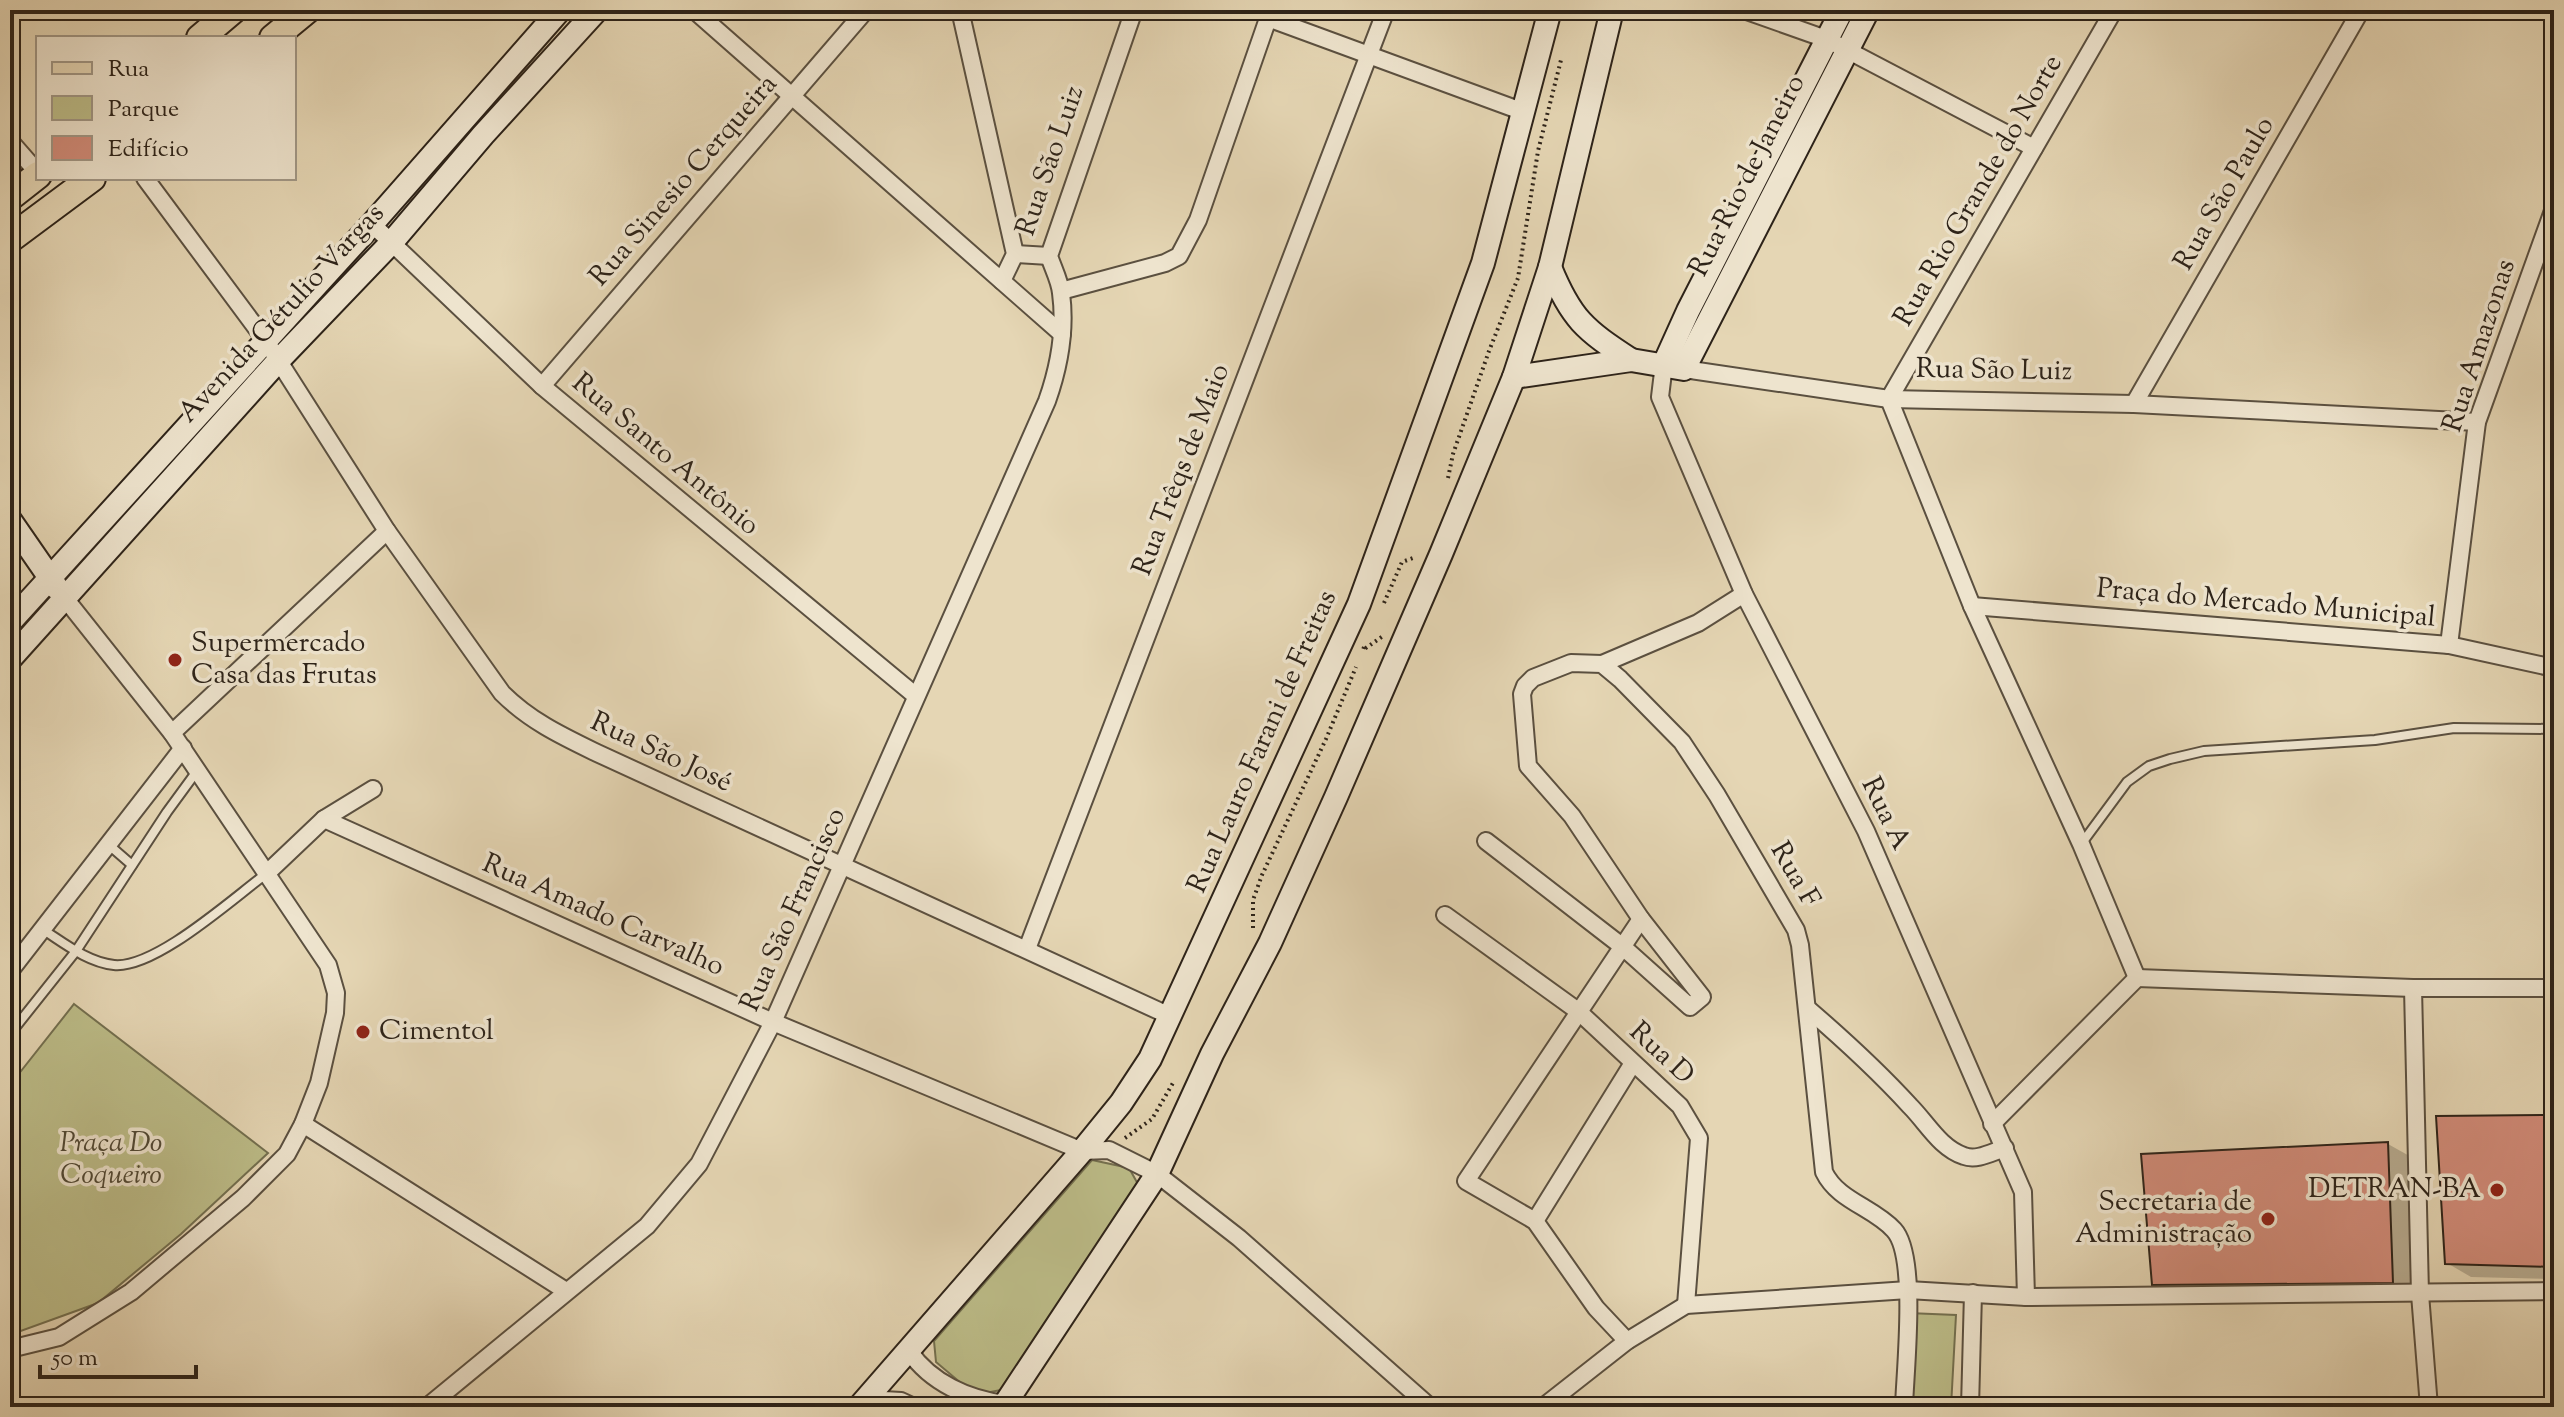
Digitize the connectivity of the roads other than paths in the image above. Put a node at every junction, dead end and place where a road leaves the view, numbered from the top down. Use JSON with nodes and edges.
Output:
{"nodes":[{"id":1,"x":233,"y":10,"type":"edge"},
{"id":2,"x":307,"y":10,"type":"edge"},
{"id":3,"x":560,"y":10,"type":"edge"},
{"id":4,"x":597,"y":10,"type":"edge"},
{"id":5,"x":694,"y":10,"type":"edge"},
{"id":6,"x":866,"y":10,"type":"edge"},
{"id":7,"x":960,"y":10,"type":"edge"},
{"id":8,"x":1134,"y":10,"type":"edge"},
{"id":9,"x":1386,"y":10,"type":"edge"},
{"id":10,"x":1550,"y":10,"type":"edge"},
{"id":11,"x":1612,"y":10,"type":"edge"},
{"id":12,"x":1744,"y":10,"type":"edge"},
{"id":13,"x":1842,"y":10,"type":"edge"},
{"id":14,"x":1868,"y":10,"type":"edge"},
{"id":15,"x":2114,"y":10,"type":"edge"},
{"id":16,"x":2361,"y":10,"type":"edge"},
{"id":17,"x":1270,"y":14,"type":"edge"},
{"id":18,"x":202,"y":36,"type":"edge"},
{"id":19,"x":275,"y":36,"type":"edge"},
{"id":20,"x":1836,"y":44,"type":"junction"},
{"id":21,"x":1368,"y":56,"type":"junction"},
{"id":22,"x":792,"y":94,"type":"junction"},
{"id":23,"x":1524,"y":112,"type":"junction"},
{"id":24,"x":464,"y":118,"type":"junction"},
{"id":25,"x":483,"y":135,"type":"junction"},
{"id":26,"x":10,"y":141,"type":"edge"},
{"id":27,"x":2034,"y":148,"type":"junction"},
{"id":28,"x":36,"y":172,"type":"edge"},
{"id":29,"x":36,"y":176,"type":"edge"},
{"id":30,"x":89,"y":180,"type":"edge"},
{"id":31,"x":146,"y":180,"type":"edge"},
{"id":32,"x":10,"y":197,"type":"edge"},
{"id":33,"x":2554,"y":208,"type":"edge"},
{"id":34,"x":372,"y":224,"type":"junction"},
{"id":35,"x":10,"y":239,"type":"edge"},
{"id":36,"x":392,"y":242,"type":"junction"},
{"id":37,"x":1015,"y":254,"type":"junction"},
{"id":38,"x":1049,"y":256,"type":"junction"},
{"id":39,"x":1550,"y":267,"type":"junction"},
{"id":40,"x":1002,"y":281,"type":"junction"},
{"id":41,"x":1061,"y":291,"type":"junction"},
{"id":42,"x":1062,"y":334,"type":"junction"},
{"id":43,"x":266,"y":341,"type":"junction"},
{"id":44,"x":1631,"y":360,"type":"junction"},
{"id":45,"x":278,"y":361,"type":"junction"},
{"id":46,"x":1674,"y":367,"type":"junction"},
{"id":47,"x":1514,"y":377,"type":"junction"},
{"id":48,"x":542,"y":386,"type":"junction"},
{"id":49,"x":1889,"y":399,"type":"junction"},
{"id":50,"x":2134,"y":404,"type":"junction"},
{"id":51,"x":2477,"y":422,"type":"junction"},
{"id":52,"x":197,"y":433,"type":"junction"},
{"id":53,"x":10,"y":520,"type":"edge"},
{"id":54,"x":387,"y":531,"type":"junction"},
{"id":55,"x":49,"y":577,"type":"junction"},
{"id":56,"x":1744,"y":594,"type":"junction"},
{"id":57,"x":64,"y":597,"type":"junction"},
{"id":58,"x":1972,"y":606,"type":"junction"},
{"id":59,"x":10,"y":622,"type":"edge"},
{"id":60,"x":2449,"y":645,"type":"junction"},
{"id":61,"x":10,"y":659,"type":"edge"},
{"id":62,"x":1602,"y":664,"type":"junction"},
{"id":63,"x":2554,"y":668,"type":"edge"},
{"id":64,"x":916,"y":696,"type":"junction"},
{"id":65,"x":2554,"y":729,"type":"edge"},
{"id":66,"x":172,"y":733,"type":"junction"},
{"id":67,"x":183,"y":748,"type":"junction"},
{"id":68,"x":197,"y":771,"type":"junction"},
{"id":69,"x":373,"y":789,"type":"dead end"},
{"id":70,"x":324,"y":819,"type":"junction"},
{"id":71,"x":1486,"y":841,"type":"dead end"},
{"id":72,"x":2081,"y":844,"type":"junction"},
{"id":73,"x":108,"y":845,"type":"junction"},
{"id":74,"x":132,"y":865,"type":"junction"},
{"id":75,"x":842,"y":865,"type":"junction"},
{"id":76,"x":266,"y":874,"type":"junction"},
{"id":77,"x":1445,"y":915,"type":"dead end"},
{"id":78,"x":1641,"y":919,"type":"junction"},
{"id":79,"x":42,"y":929,"type":"junction"},
{"id":80,"x":1623,"y":947,"type":"junction"},
{"id":81,"x":1027,"y":949,"type":"junction"},
{"id":82,"x":76,"y":951,"type":"junction"},
{"id":83,"x":10,"y":971,"type":"edge"},
{"id":84,"x":2137,"y":978,"type":"junction"},
{"id":85,"x":2413,"y":988,"type":"junction"},
{"id":86,"x":2554,"y":988,"type":"edge"},
{"id":87,"x":1807,"y":1008,"type":"junction"},
{"id":88,"x":1578,"y":1011,"type":"junction"},
{"id":89,"x":1170,"y":1016,"type":"junction"},
{"id":90,"x":773,"y":1022,"type":"junction"},
{"id":91,"x":10,"y":1034,"type":"edge"},
{"id":92,"x":1633,"y":1063,"type":"junction"},
{"id":93,"x":303,"y":1124,"type":"junction"},
{"id":94,"x":1992,"y":1124,"type":"junction"},
{"id":95,"x":2005,"y":1148,"type":"junction"},
{"id":96,"x":1082,"y":1151,"type":"junction"},
{"id":97,"x":1157,"y":1174,"type":"junction"},
{"id":98,"x":1535,"y":1221,"type":"junction"},
{"id":99,"x":1908,"y":1290,"type":"junction"},
{"id":100,"x":566,"y":1291,"type":"junction"},
{"id":101,"x":2554,"y":1291,"type":"edge"},
{"id":102,"x":1973,"y":1293,"type":"junction"},
{"id":103,"x":2420,"y":1294,"type":"junction"},
{"id":104,"x":2026,"y":1297,"type":"junction"},
{"id":105,"x":1686,"y":1305,"type":"junction"},
{"id":106,"x":1627,"y":1341,"type":"junction"},
{"id":107,"x":10,"y":1349,"type":"edge"},
{"id":108,"x":909,"y":1351,"type":"junction"},
{"id":109,"x":862,"y":1403,"type":"edge"},
{"id":110,"x":1004,"y":1406,"type":"edge"},
{"id":111,"x":427,"y":1407,"type":"edge"},
{"id":112,"x":914,"y":1407,"type":"edge"},
{"id":113,"x":1430,"y":1407,"type":"edge"},
{"id":114,"x":1543,"y":1407,"type":"edge"},
{"id":115,"x":1904,"y":1407,"type":"edge"},
{"id":116,"x":1970,"y":1407,"type":"edge"},
{"id":117,"x":2429,"y":1407,"type":"edge"}],
"edges":[{"from":1,"to":18,"type":"main road"},
{"from":2,"to":19,"type":"main road"},
{"from":3,"to":24,"type":"street","name":"Avenida Gétulio Vargas"},
{"from":4,"to":25,"type":"street","name":"Avenida Gétulio Vargas"},
{"from":5,"to":22,"type":"street"},
{"from":6,"to":22,"type":"street","name":"Rua Sinesio Cerqueira"},
{"from":7,"to":37,"type":"street"},
{"from":8,"to":38,"type":"street","name":"Rua São Luiz"},
{"from":9,"to":21,"type":"street","name":"Rua Trêqs de Maio"},
{"from":10,"to":23,"type":"street","name":"Rua Lauro Farani de Freitas"},
{"from":11,"to":39,"type":"street"},
{"from":12,"to":20,"type":"street"},
{"from":13,"to":20,"type":"street","name":"Rua Rio de Janeiro"},
{"from":14,"to":20,"type":"street","name":"Rua Rio de Janeiro"},
{"from":15,"to":27,"type":"street","name":"Rua Rio Grande do Norte"},
{"from":16,"to":50,"type":"street","name":"Rua São Paulo"},
{"from":17,"to":21,"type":"street"},
{"from":17,"to":41,"type":"street"},
{"from":20,"to":27,"type":"street"},
{"from":20,"to":46,"type":"street","name":"Rua Rio de Janeiro"},
{"from":21,"to":23,"type":"street"},
{"from":21,"to":81,"type":"street","name":"Rua Trêqs de Maio"},
{"from":22,"to":40,"type":"street"},
{"from":22,"to":48,"type":"street","name":"Rua Sinesio Cerqueira"},
{"from":23,"to":89,"type":"street","name":"Rua Lauro Farani de Freitas"},
{"from":24,"to":25,"type":"street"},
{"from":24,"to":34,"type":"street","name":"Avenida Gétulio Vargas"},
{"from":25,"to":36,"type":"street","name":"Avenida Gétulio Vargas"},
{"from":26,"to":28,"type":"street"},
{"from":27,"to":49,"type":"street","name":"Rua Rio Grande do Norte"},
{"from":29,"to":32,"type":"main road"},
{"from":30,"to":35,"type":"main road"},
{"from":31,"to":43,"type":"street"},
{"from":33,"to":51,"type":"street","name":"Rua Amazonas"},
{"from":34,"to":36,"type":"street","name":"Rua Santo Antônio"},
{"from":34,"to":43,"type":"street","name":"Avenida Gétulio Vargas"},
{"from":36,"to":45,"type":"street","name":"Avenida Gétulio Vargas"},
{"from":36,"to":48,"type":"street","name":"Rua Santo Antônio"},
{"from":37,"to":38,"type":"street"},
{"from":37,"to":40,"type":"street"},
{"from":38,"to":41,"type":"street","name":"Rua São Luiz"},
{"from":39,"to":44,"type":"street"},
{"from":39,"to":47,"type":"street"},
{"from":40,"to":42,"type":"street"},
{"from":41,"to":42,"type":"street","name":"Rua São Luiz"},
{"from":42,"to":64,"type":"street","name":"Rua São Francisco"},
{"from":43,"to":45,"type":"street","name":"Rua São José"},
{"from":43,"to":52,"type":"street","name":"Avenida Gétulio Vargas"},
{"from":44,"to":46,"type":"street","name":"Rua São Luiz"},
{"from":44,"to":47,"type":"street","name":"Rua São Luiz"},
{"from":45,"to":52,"type":"street","name":"Avenida Gétulio Vargas"},
{"from":45,"to":54,"type":"street","name":"Rua São José"},
{"from":46,"to":49,"type":"street","name":"Rua São Luiz"},
{"from":46,"to":56,"type":"street","name":"Rua A"},
{"from":47,"to":97,"type":"street"},
{"from":48,"to":64,"type":"street","name":"Rua Santo Antônio"},
{"from":49,"to":50,"type":"street","name":"Rua São Luiz"},
{"from":49,"to":58,"type":"street"},
{"from":50,"to":51,"type":"street","name":"Rua São Luiz"},
{"from":51,"to":60,"type":"street","name":"Rua Amazonas"},
{"from":52,"to":55,"type":"street","name":"Avenida Gétulio Vargas"},
{"from":52,"to":57,"type":"street","name":"Avenida Gétulio Vargas"},
{"from":53,"to":55,"type":"street"},
{"from":54,"to":66,"type":"street"},
{"from":54,"to":75,"type":"street","name":"Rua São José"},
{"from":55,"to":57,"type":"street"},
{"from":55,"to":59,"type":"street","name":"Avenida Gétulio Vargas"},
{"from":56,"to":62,"type":"street"},
{"from":56,"to":94,"type":"street","name":"Rua A"},
{"from":57,"to":61,"type":"street","name":"Avenida Gétulio Vargas"},
{"from":57,"to":66,"type":"street"},
{"from":58,"to":60,"type":"street","name":"Praça do Mercado Municipal"},
{"from":58,"to":72,"type":"street"},
{"from":60,"to":63,"type":"street","name":"Praça do Mercado Municipal"},
{"from":62,"to":78,"type":"street"},
{"from":62,"to":87,"type":"street","name":"Rua F"},
{"from":64,"to":75,"type":"street","name":"Rua São Francisco"},
{"from":65,"to":72,"type":"lane"},
{"from":66,"to":67,"type":"street"},
{"from":67,"to":68,"type":"street"},
{"from":67,"to":73,"type":"street"},
{"from":68,"to":74,"type":"lane"},
{"from":68,"to":76,"type":"street"},
{"from":69,"to":70,"type":"street"},
{"from":70,"to":76,"type":"street"},
{"from":70,"to":90,"type":"street","name":"Rua Amado Carvalho"},
{"from":71,"to":80,"type":"street"},
{"from":72,"to":84,"type":"street"},
{"from":73,"to":74,"type":"lane"},
{"from":73,"to":79,"type":"street"},
{"from":74,"to":82,"type":"lane"},
{"from":75,"to":81,"type":"street","name":"Rua São José"},
{"from":75,"to":90,"type":"street","name":"Rua São Francisco"},
{"from":76,"to":82,"type":"lane"},
{"from":76,"to":93,"type":"street"},
{"from":77,"to":88,"type":"street","name":"Rua D"},
{"from":78,"to":80,"type":"street"},
{"from":78,"to":80,"type":"street"},
{"from":79,"to":82,"type":"lane"},
{"from":79,"to":83,"type":"street"},
{"from":80,"to":88,"type":"street"},
{"from":81,"to":89,"type":"street","name":"Rua São José"},
{"from":82,"to":91,"type":"lane"},
{"from":84,"to":85,"type":"street"},
{"from":84,"to":94,"type":"street"},
{"from":85,"to":86,"type":"street"},
{"from":85,"to":103,"type":"street"},
{"from":87,"to":95,"type":"street"},
{"from":87,"to":99,"type":"street","name":"Rua F"},
{"from":88,"to":92,"type":"street","name":"Rua D"},
{"from":88,"to":98,"type":"street"},
{"from":89,"to":96,"type":"street","name":"Rua Lauro Farani de Freitas"},
{"from":90,"to":96,"type":"street","name":"Rua Amado Carvalho"},
{"from":90,"to":100,"type":"street","name":"Rua São Francisco"},
{"from":92,"to":98,"type":"street"},
{"from":92,"to":105,"type":"street","name":"Rua D"},
{"from":93,"to":100,"type":"street"},
{"from":93,"to":107,"type":"street"},
{"from":94,"to":95,"type":"street","name":"Rua A"},
{"from":95,"to":104,"type":"street","name":"Rua A"},
{"from":96,"to":97,"type":"street"},
{"from":96,"to":108,"type":"street","name":"Rua Lauro Farani de Freitas"},
{"from":97,"to":110,"type":"street"},
{"from":97,"to":113,"type":"street"},
{"from":98,"to":106,"type":"street"},
{"from":99,"to":102,"type":"street"},
{"from":99,"to":105,"type":"street"},
{"from":99,"to":115,"type":"street","name":"Rua F"},
{"from":100,"to":111,"type":"street","name":"Rua São Francisco"},
{"from":101,"to":103,"type":"street"},
{"from":102,"to":104,"type":"street"},
{"from":102,"to":116,"type":"street"},
{"from":103,"to":104,"type":"street"},
{"from":103,"to":117,"type":"street"},
{"from":105,"to":106,"type":"street"},
{"from":106,"to":114,"type":"street"},
{"from":108,"to":109,"type":"street","name":"Rua Lauro Farani de Freitas"},
{"from":108,"to":110,"type":"street"},
{"from":109,"to":112,"type":"street"}]}
